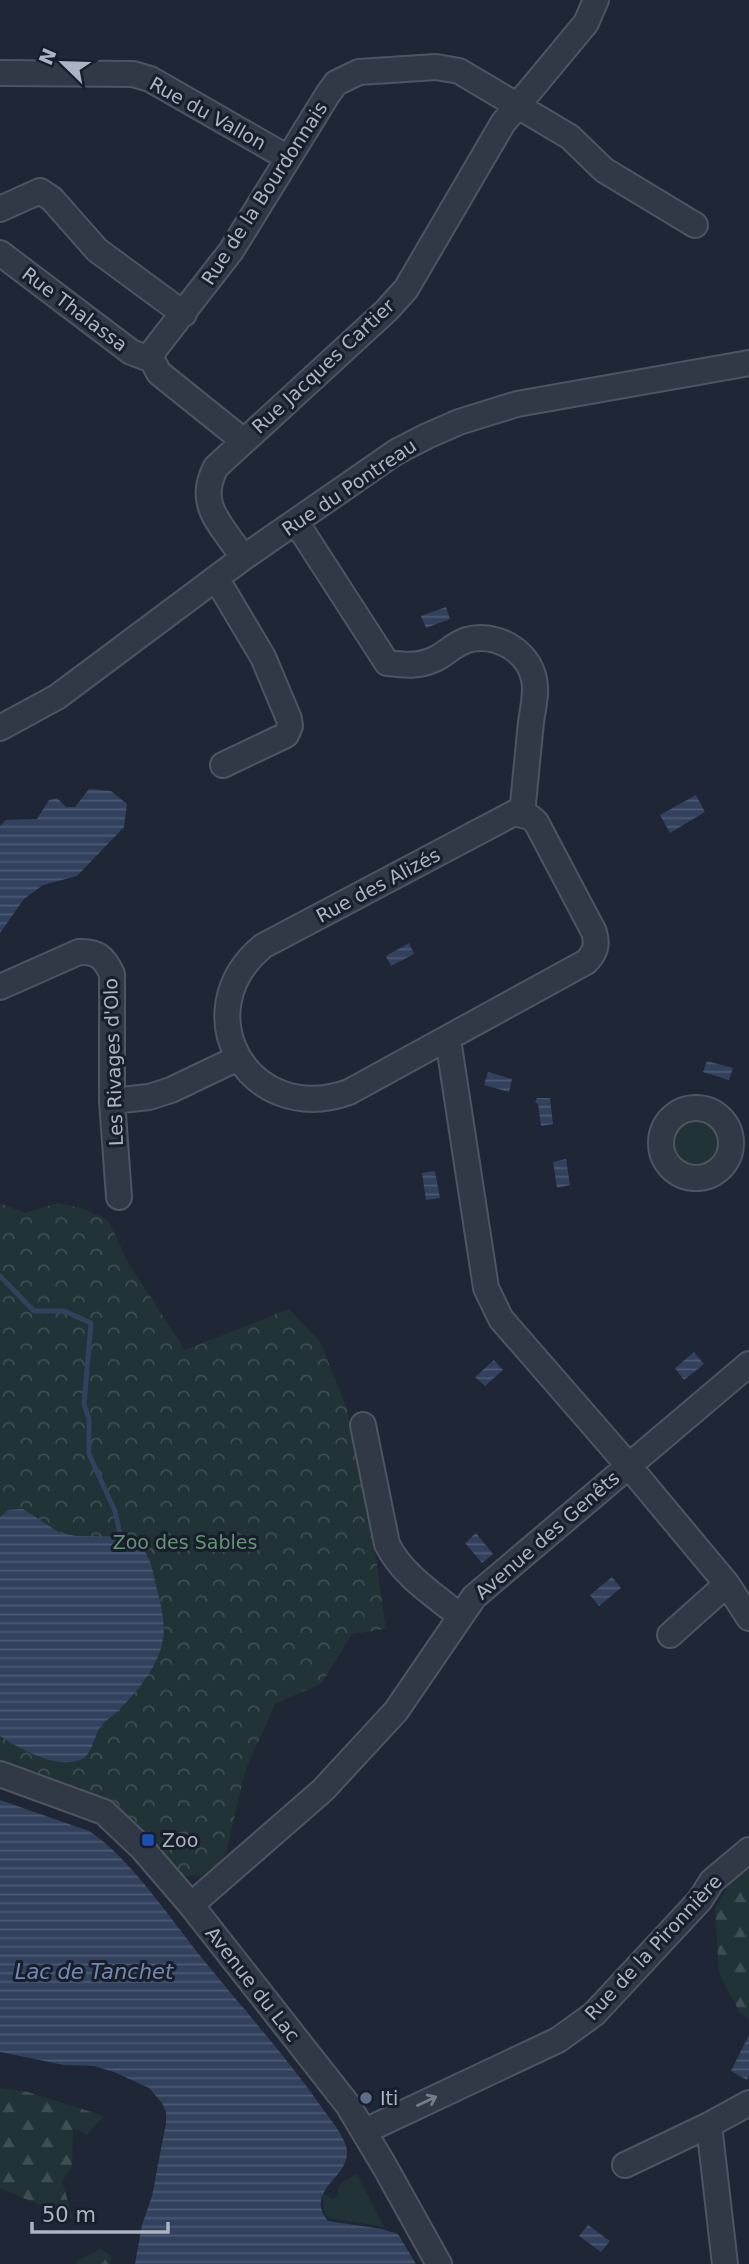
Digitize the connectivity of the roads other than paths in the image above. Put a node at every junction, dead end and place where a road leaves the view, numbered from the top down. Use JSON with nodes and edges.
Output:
{"nodes":[{"id":1,"x":596,"y":0,"type":"edge"},
{"id":2,"x":0,"y":74,"type":"edge"},
{"id":3,"x":515,"y":106,"type":"junction"},
{"id":4,"x":288,"y":158,"type":"junction"},
{"id":5,"x":0,"y":209,"type":"edge"},
{"id":6,"x":695,"y":225,"type":"dead end"},
{"id":7,"x":0,"y":253,"type":"edge"},
{"id":8,"x":184,"y":314,"type":"junction"},
{"id":9,"x":152,"y":360,"type":"junction"},
{"id":10,"x":749,"y":363,"type":"edge"},
{"id":11,"x":242,"y":441,"type":"junction"},
{"id":12,"x":296,"y":522,"type":"junction"},
{"id":13,"x":243,"y":558,"type":"junction"},
{"id":14,"x":216,"y":578,"type":"junction"},
{"id":15,"x":0,"y":728,"type":"edge"},
{"id":16,"x":223,"y":765,"type":"dead end"},
{"id":17,"x":522,"y":814,"type":"junction"},
{"id":18,"x":0,"y":987,"type":"edge"},
{"id":19,"x":448,"y":1039,"type":"junction"},
{"id":20,"x":238,"y":1058,"type":"junction"},
{"id":21,"x":112,"y":1101,"type":"junction"},
{"id":22,"x":119,"y":1197,"type":"dead end"},
{"id":23,"x":749,"y":1364,"type":"edge"},
{"id":24,"x":363,"y":1425,"type":"dead end"},
{"id":25,"x":628,"y":1465,"type":"junction"},
{"id":26,"x":727,"y":1584,"type":"junction"},
{"id":27,"x":460,"y":1616,"type":"junction"},
{"id":28,"x":749,"y":1618,"type":"edge"},
{"id":29,"x":670,"y":1635,"type":"dead end"},
{"id":30,"x":0,"y":1774,"type":"edge"},
{"id":31,"x":749,"y":1850,"type":"edge"},
{"id":32,"x":191,"y":1905,"type":"junction"},
{"id":33,"x":749,"y":2103,"type":"edge"},
{"id":34,"x":709,"y":2125,"type":"junction"},
{"id":35,"x":365,"y":2131,"type":"junction"},
{"id":36,"x":625,"y":2165,"type":"dead end"},
{"id":37,"x":439,"y":2264,"type":"edge"},
{"id":38,"x":725,"y":2264,"type":"edge"}],
"edges":[{"from":1,"to":3,"type":"street","name":"Rue Jacques Cartier"},
{"from":2,"to":4,"type":"street","name":"Rue du Vallon"},
{"from":3,"to":4,"type":"street","name":"Rue de la Bourdonnais"},
{"from":3,"to":6,"type":"street","name":"Rue de la Bourdonnais"},
{"from":3,"to":11,"type":"street","name":"Rue Jacques Cartier"},
{"from":4,"to":8,"type":"street","name":"Rue de la Bourdonnais"},
{"from":5,"to":8,"type":"street"},
{"from":7,"to":9,"type":"street","name":"Rue Thalassa"},
{"from":8,"to":9,"type":"street","name":"Rue de la Bourdonnais"},
{"from":9,"to":11,"type":"street"},
{"from":10,"to":12,"type":"street","name":"Rue du Pontreau"},
{"from":11,"to":13,"type":"street","name":"Rue Jacques Cartier"},
{"from":12,"to":13,"type":"street","name":"Rue du Pontreau"},
{"from":12,"to":17,"type":"street"},
{"from":13,"to":14,"type":"street","name":"Rue du Pontreau"},
{"from":14,"to":15,"type":"street","name":"Rue du Pontreau"},
{"from":14,"to":16,"type":"street"},
{"from":17,"to":19,"type":"street","name":"Rue des Alizés"},
{"from":17,"to":20,"type":"street","name":"Rue des Alizés"},
{"from":18,"to":21,"type":"street","name":"Les Rivages d'Olo"},
{"from":19,"to":20,"type":"street","name":"Rue des Alizés"},
{"from":19,"to":25,"type":"street"},
{"from":20,"to":21,"type":"street"},
{"from":21,"to":22,"type":"street","name":"Les Rivages d'Olo"},
{"from":23,"to":25,"type":"street","name":"Avenue des Genêts"},
{"from":24,"to":27,"type":"street"},
{"from":25,"to":26,"type":"street"},
{"from":25,"to":27,"type":"street","name":"Avenue des Genêts"},
{"from":26,"to":28,"type":"street"},
{"from":26,"to":29,"type":"street"},
{"from":27,"to":32,"type":"street","name":"Avenue des Genêts"},
{"from":30,"to":32,"type":"street","name":"Avenue du Lac"},
{"from":35,"to":31,"type":"street","name":"Rue de la Pironnière","one_way":true},
{"from":32,"to":35,"type":"street","name":"Avenue du Lac"},
{"from":33,"to":34,"type":"street"},
{"from":34,"to":36,"type":"street"},
{"from":34,"to":38,"type":"street"},
{"from":35,"to":37,"type":"street","name":"Avenue du Lac"}]}
